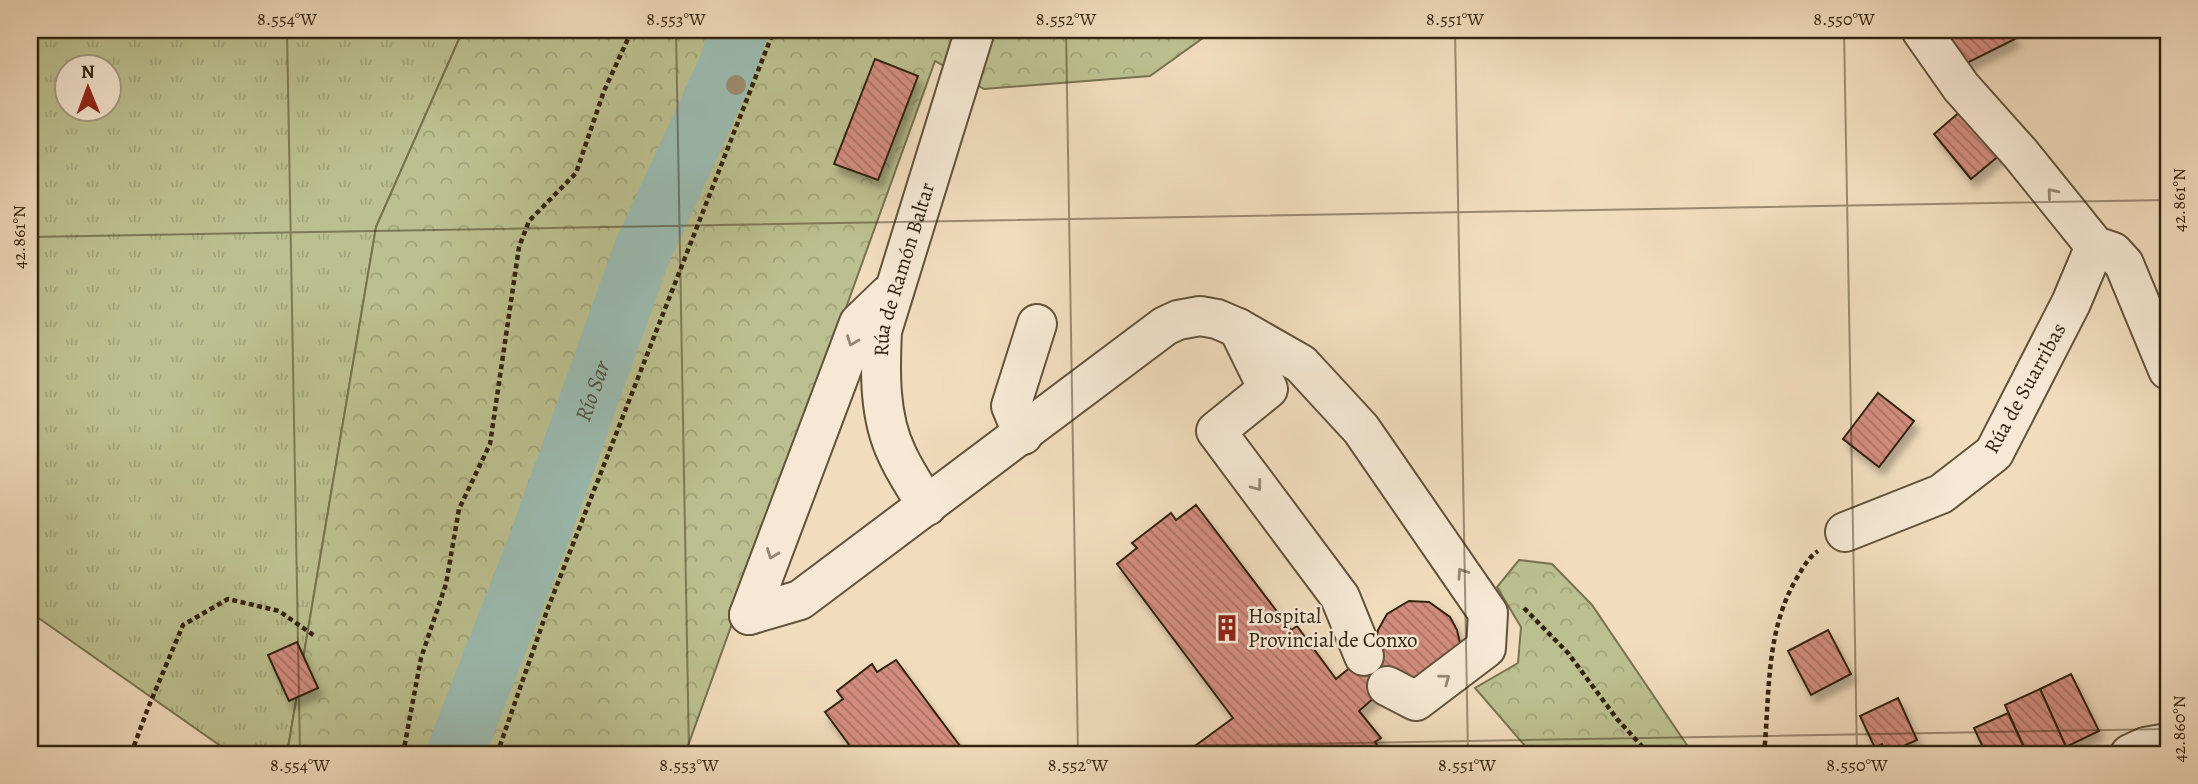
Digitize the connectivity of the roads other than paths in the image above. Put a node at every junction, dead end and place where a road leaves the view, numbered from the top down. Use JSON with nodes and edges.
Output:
{"nodes":[{"id":1,"x":975,"y":30,"type":"edge"},
{"id":2,"x":1921,"y":30,"type":"edge"},
{"id":3,"x":2095,"y":246,"type":"junction"},
{"id":4,"x":894,"y":289,"type":"junction"},
{"id":5,"x":1037,"y":324,"type":"dead end"},
{"id":6,"x":1238,"y":328,"type":"junction"},
{"id":7,"x":2168,"y":370,"type":"edge"},
{"id":8,"x":1023,"y":435,"type":"junction"},
{"id":9,"x":927,"y":506,"type":"junction"},
{"id":10,"x":1845,"y":532,"type":"road end"},
{"id":11,"x":1364,"y":656,"type":"dead end"},
{"id":12,"x":1387,"y":687,"type":"dead end"},
{"id":13,"x":2168,"y":743,"type":"edge"},
{"id":14,"x":2130,"y":754,"type":"edge"}],
"edges":[{"from":1,"to":4,"type":"street","name":"Rúa de Ramón Baltar"},
{"from":3,"to":2,"type":"street","one_way":true},
{"from":3,"to":7,"type":"street"},
{"from":3,"to":10,"type":"street","name":"Rúa de Suarribas"},
{"from":4,"to":9,"type":"street","name":"Rúa de Ramón Baltar"},
{"from":4,"to":9,"type":"street","one_way":true},
{"from":5,"to":8,"type":"street"},
{"from":6,"to":8,"type":"street"},
{"from":6,"to":11,"type":"street","one_way":true},
{"from":12,"to":6,"type":"street","one_way":true},
{"from":8,"to":9,"type":"street"},
{"from":13,"to":14,"type":"street"}]}
